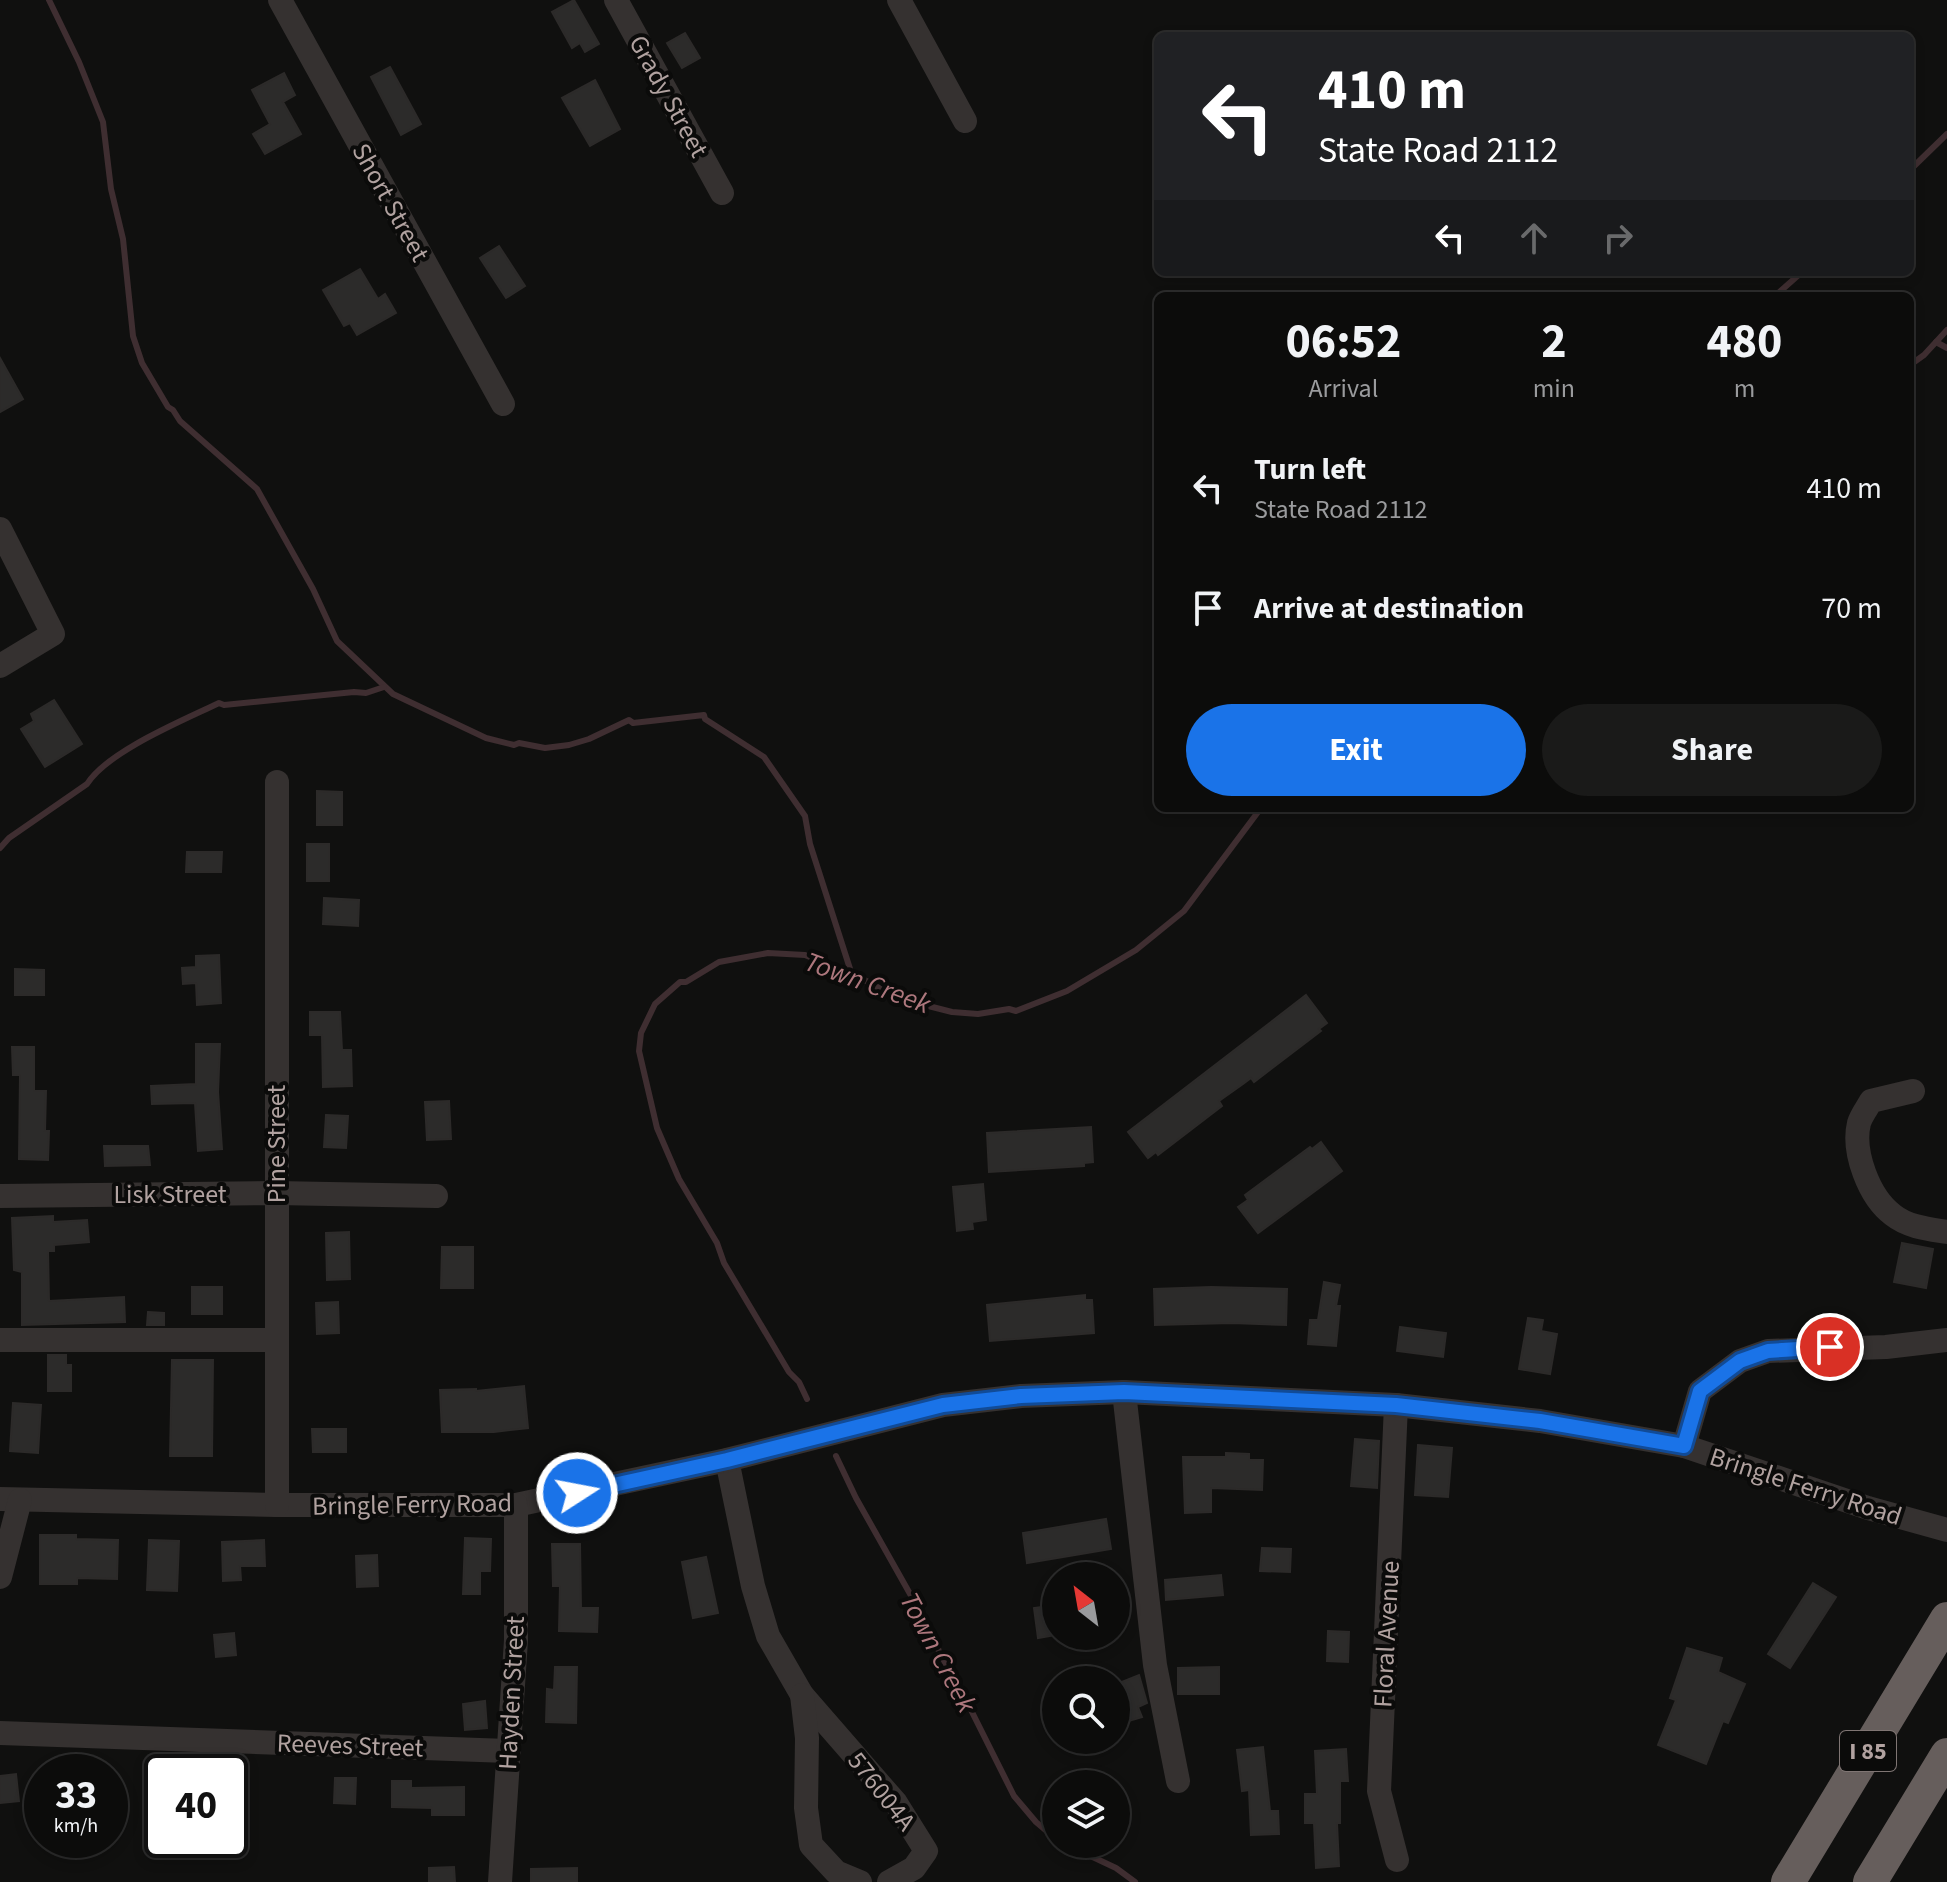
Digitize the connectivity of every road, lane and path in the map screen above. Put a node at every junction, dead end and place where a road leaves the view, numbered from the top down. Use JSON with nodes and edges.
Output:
{"nodes":[{"id":1,"x":280,"y":0,"type":"edge"},
{"id":2,"x":616,"y":0,"type":"edge"},
{"id":3,"x":899,"y":0,"type":"edge"},
{"id":4,"x":965,"y":121,"type":"dead end"},
{"id":5,"x":722,"y":193,"type":"dead end"},
{"id":6,"x":503,"y":404,"type":"dead end"},
{"id":7,"x":0,"y":529,"type":"edge"},
{"id":8,"x":0,"y":666,"type":"edge"},
{"id":9,"x":277,"y":782,"type":"dead end"},
{"id":10,"x":1913,"y":1091,"type":"dead end"},
{"id":11,"x":276,"y":1193,"type":"junction"},
{"id":12,"x":0,"y":1196,"type":"edge"},
{"id":13,"x":436,"y":1196,"type":"dead end"},
{"id":14,"x":1947,"y":1232,"type":"edge"},
{"id":15,"x":0,"y":1340,"type":"edge"},
{"id":16,"x":276,"y":1340,"type":"junction"},
{"id":17,"x":1947,"y":1340,"type":"edge"},
{"id":18,"x":1124,"y":1392,"type":"junction"},
{"id":19,"x":1396,"y":1405,"type":"junction"},
{"id":20,"x":1684,"y":1446,"type":"junction"},
{"id":21,"x":727,"y":1460,"type":"junction"},
{"id":22,"x":10,"y":1500,"type":"edge"},
{"id":23,"x":277,"y":1505,"type":"junction"},
{"id":24,"x":516,"y":1505,"type":"junction"},
{"id":25,"x":1943,"y":1528,"type":"edge"},
{"id":26,"x":0,"y":1577,"type":"edge"},
{"id":27,"x":1947,"y":1619,"type":"edge"},
{"id":28,"x":802,"y":1695,"type":"junction"},
{"id":29,"x":0,"y":1733,"type":"edge"},
{"id":30,"x":508,"y":1751,"type":"junction"},
{"id":31,"x":1947,"y":1755,"type":"edge"},
{"id":32,"x":1178,"y":1781,"type":"dead end"},
{"id":33,"x":1397,"y":1860,"type":"dead end"},
{"id":34,"x":500,"y":1882,"type":"edge"},
{"id":35,"x":860,"y":1882,"type":"edge"},
{"id":36,"x":889,"y":1882,"type":"edge"},
{"id":37,"x":1788,"y":1882,"type":"edge"},
{"id":38,"x":1870,"y":1882,"type":"edge"}],
"edges":[{"from":1,"to":6,"type":"street","name":"Short Street"},
{"from":2,"to":5,"type":"street","name":"Grady Street"},
{"from":3,"to":4,"type":"street"},
{"from":7,"to":8,"type":"street"},
{"from":9,"to":11,"type":"street","name":"Pine Street"},
{"from":10,"to":14,"type":"street"},
{"from":11,"to":12,"type":"street","name":"Lisk Street"},
{"from":11,"to":13,"type":"street","name":"Lisk Street"},
{"from":11,"to":16,"type":"street","name":"Pine Street"},
{"from":15,"to":16,"type":"street"},
{"from":16,"to":23,"type":"street","name":"Pine Street"},
{"from":17,"to":20,"type":"street"},
{"from":18,"to":19,"type":"street","name":"Bringle Ferry Road"},
{"from":18,"to":21,"type":"street","name":"Bringle Ferry Road"},
{"from":18,"to":32,"type":"street"},
{"from":19,"to":20,"type":"street","name":"Bringle Ferry Road"},
{"from":19,"to":33,"type":"street","name":"Floral Avenue"},
{"from":20,"to":25,"type":"street","name":"Bringle Ferry Road"},
{"from":21,"to":24,"type":"street","name":"Bringle Ferry Road"},
{"from":21,"to":28,"type":"street","name":"576004A"},
{"from":22,"to":23,"type":"street","name":"Bringle Ferry Road"},
{"from":22,"to":26,"type":"street"},
{"from":23,"to":24,"type":"street","name":"Bringle Ferry Road"},
{"from":24,"to":30,"type":"street","name":"Hayden Street"},
{"from":27,"to":37,"type":"highway","number":"I 85"},
{"from":28,"to":35,"type":"street","name":"576004A"},
{"from":28,"to":36,"type":"street","name":"576004A"},
{"from":29,"to":30,"type":"street","name":"Reeves Street"},
{"from":30,"to":34,"type":"street","name":"Hayden Street"},
{"from":31,"to":38,"type":"highway","number":"I 85"}]}
